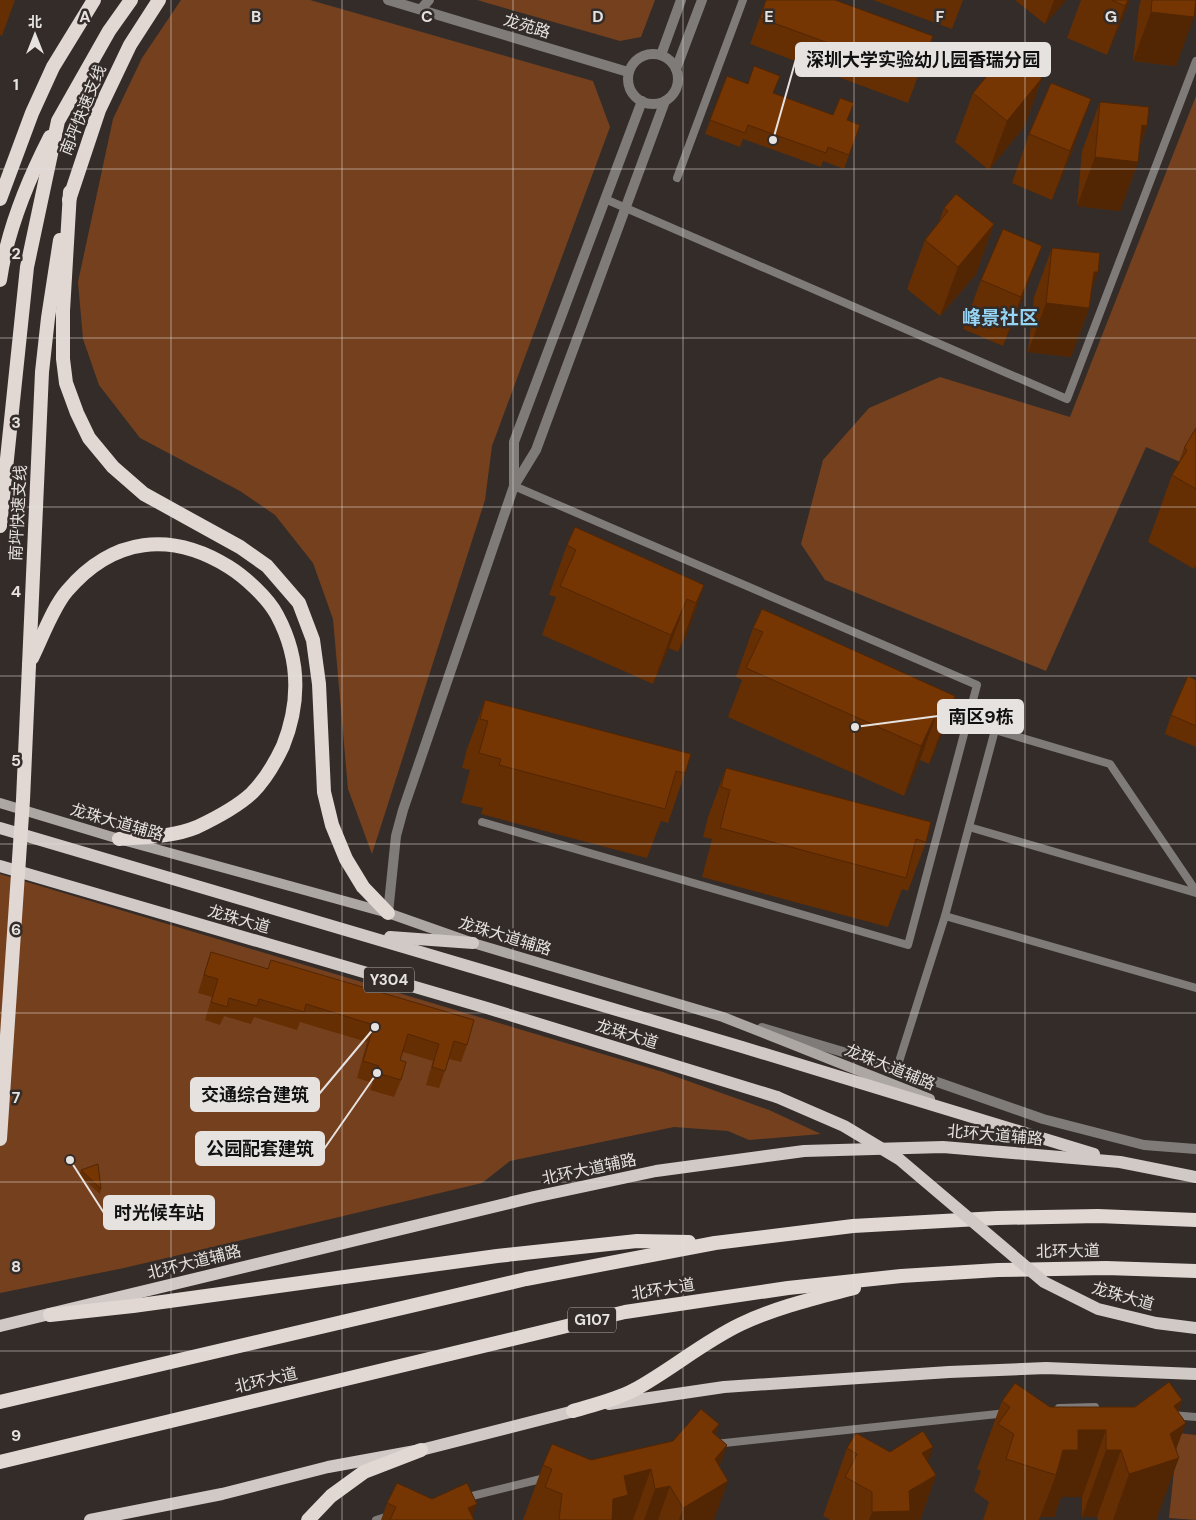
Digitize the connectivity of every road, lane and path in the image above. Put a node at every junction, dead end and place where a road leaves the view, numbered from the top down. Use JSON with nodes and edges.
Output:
{"nodes":[{"id":1,"x":94,"y":0,"type":"edge"},
{"id":2,"x":131,"y":0,"type":"edge"},
{"id":3,"x":159,"y":0,"type":"edge"},
{"id":4,"x":388,"y":0,"type":"edge"},
{"id":5,"x":429,"y":0,"type":"edge"},
{"id":6,"x":681,"y":0,"type":"edge"},
{"id":7,"x":702,"y":0,"type":"edge"},
{"id":8,"x":743,"y":0,"type":"edge"},
{"id":9,"x":421,"y":9,"type":"junction"},
{"id":10,"x":911,"y":38,"type":"edge"},
{"id":11,"x":946,"y":52,"type":"dead end"},
{"id":12,"x":661,"y":55,"type":"junction"},
{"id":13,"x":1196,"y":61,"type":"edge"},
{"id":14,"x":676,"y":69,"type":"junction"},
{"id":15,"x":628,"y":72,"type":"junction"},
{"id":16,"x":642,"y":101,"type":"junction"},
{"id":17,"x":665,"y":101,"type":"junction"},
{"id":18,"x":58,"y":121,"type":"junction"},
{"id":19,"x":677,"y":178,"type":"dead end"},
{"id":20,"x":70,"y":192,"type":"junction"},
{"id":21,"x":0,"y":199,"type":"edge"},
{"id":22,"x":605,"y":200,"type":"junction"},
{"id":23,"x":625,"y":209,"type":"junction"},
{"id":24,"x":0,"y":280,"type":"edge"},
{"id":25,"x":514,"y":486,"type":"junction"},
{"id":26,"x":0,"y":526,"type":"edge"},
{"id":27,"x":29,"y":665,"type":"junction"},
{"id":28,"x":930,"y":709,"type":"edge"},
{"id":29,"x":967,"y":725,"type":"junction"},
{"id":30,"x":0,"y":803,"type":"edge"},
{"id":31,"x":482,"y":822,"type":"dead end"},
{"id":32,"x":969,"y":827,"type":"junction"},
{"id":33,"x":0,"y":828,"type":"edge"},
{"id":34,"x":119,"y":839,"type":"junction"},
{"id":35,"x":0,"y":866,"type":"edge"},
{"id":36,"x":1196,"y":892,"type":"edge"},
{"id":37,"x":388,"y":913,"type":"junction"},
{"id":38,"x":945,"y":916,"type":"junction"},
{"id":39,"x":366,"y":936,"type":"junction"},
{"id":40,"x":473,"y":943,"type":"junction"},
{"id":41,"x":1196,"y":988,"type":"edge"},
{"id":42,"x":723,"y":1017,"type":"junction"},
{"id":43,"x":897,"y":1068,"type":"junction"},
{"id":44,"x":993,"y":1124,"type":"junction"},
{"id":45,"x":0,"y":1139,"type":"edge"},
{"id":46,"x":1196,"y":1150,"type":"edge"},
{"id":47,"x":1120,"y":1162,"type":"junction"},
{"id":48,"x":1196,"y":1177,"type":"edge"},
{"id":49,"x":1196,"y":1220,"type":"edge"},
{"id":50,"x":715,"y":1243,"type":"junction"},
{"id":51,"x":1196,"y":1271,"type":"edge"},
{"id":52,"x":901,"y":1276,"type":"junction"},
{"id":53,"x":50,"y":1315,"type":"junction"},
{"id":54,"x":0,"y":1326,"type":"edge"},
{"id":55,"x":1196,"y":1328,"type":"edge"},
{"id":56,"x":1196,"y":1374,"type":"edge"},
{"id":57,"x":0,"y":1402,"type":"edge"},
{"id":58,"x":1048,"y":1408,"type":"edge"},
{"id":59,"x":1102,"y":1408,"type":"edge"},
{"id":60,"x":573,"y":1411,"type":"junction"},
{"id":61,"x":1019,"y":1411,"type":"edge"},
{"id":62,"x":1167,"y":1414,"type":"edge"},
{"id":63,"x":1196,"y":1417,"type":"edge"},
{"id":64,"x":705,"y":1445,"type":"edge"},
{"id":65,"x":421,"y":1450,"type":"junction"},
{"id":66,"x":0,"y":1462,"type":"edge"},
{"id":67,"x":553,"y":1476,"type":"edge"},
{"id":68,"x":458,"y":1499,"type":"edge"},
{"id":69,"x":402,"y":1513,"type":"edge"},
{"id":70,"x":90,"y":1520,"type":"edge"},
{"id":71,"x":308,"y":1520,"type":"edge"},
{"id":72,"x":376,"y":1520,"type":"edge"}],
"edges":[{"from":1,"to":21,"type":"highway"},
{"from":2,"to":18,"type":"highway","name":"南坪快速支线"},
{"from":3,"to":20,"type":"highway","name":"南坪快速支线"},
{"from":4,"to":9,"type":"street","name":"龙苑路"},
{"from":5,"to":9,"type":"street"},
{"from":6,"to":12,"type":"street"},
{"from":7,"to":14,"type":"street"},
{"from":8,"to":19,"type":"lane"},
{"from":9,"to":15,"type":"street","name":"龙苑路"},
{"from":10,"to":11,"type":"lane"},
{"from":12,"to":14,"type":"street"},
{"from":12,"to":15,"type":"street"},
{"from":13,"to":23,"type":"lane"},
{"from":14,"to":17,"type":"street"},
{"from":15,"to":16,"type":"street"},
{"from":16,"to":17,"type":"street"},
{"from":16,"to":22,"type":"street"},
{"from":17,"to":23,"type":"street"},
{"from":18,"to":24,"type":"highway"},
{"from":18,"to":26,"type":"highway","name":"南坪快速支线"},
{"from":20,"to":27,"type":"highway","name":"南坪快速支线"},
{"from":20,"to":37,"type":"highway"},
{"from":22,"to":23,"type":"lane"},
{"from":22,"to":25,"type":"street"},
{"from":23,"to":25,"type":"street"},
{"from":25,"to":29,"type":"lane"},
{"from":25,"to":37,"type":"street"},
{"from":27,"to":34,"type":"highway"},
{"from":27,"to":45,"type":"highway","name":"南坪快速支线","bridge":true},
{"from":28,"to":29,"type":"lane"},
{"from":29,"to":31,"type":"lane"},
{"from":30,"to":34,"type":"main road","name":"龙珠大道辅路"},
{"from":32,"to":36,"type":"lane"},
{"from":32,"to":36,"type":"lane"},
{"from":32,"to":38,"type":"lane"},
{"from":33,"to":39,"type":"main road","name":"龙珠大道"},
{"from":34,"to":37,"type":"main road","name":"龙珠大道辅路"},
{"from":35,"to":55,"type":"main road","name":"龙珠大道","number":"Y304","bridge":true},
{"from":37,"to":40,"type":"main road","name":"龙珠大道辅路"},
{"from":38,"to":41,"type":"lane"},
{"from":38,"to":43,"type":"lane"},
{"from":39,"to":40,"type":"main road"},
{"from":39,"to":44,"type":"main road","name":"龙珠大道"},
{"from":40,"to":42,"type":"main road","name":"龙珠大道辅路"},
{"from":42,"to":43,"type":"street"},
{"from":42,"to":44,"type":"main road","name":"龙珠大道辅路"},
{"from":43,"to":46,"type":"street"},
{"from":44,"to":47,"type":"main road","name":"龙珠大道"},
{"from":47,"to":48,"type":"main road","name":"北环大道辅路"},
{"from":47,"to":53,"type":"main road","name":"北环大道辅路"},
{"from":49,"to":50,"type":"highway"},
{"from":50,"to":53,"type":"highway"},
{"from":50,"to":57,"type":"highway"},
{"from":51,"to":52,"type":"highway","name":"北环大道","number":"G107"},
{"from":52,"to":60,"type":"highway"},
{"from":52,"to":66,"type":"highway","name":"北环大道","number":"G107"},
{"from":53,"to":54,"type":"main road","name":"北环大道辅路"},
{"from":56,"to":60,"type":"main road"},
{"from":58,"to":59,"type":"lane"},
{"from":60,"to":65,"type":"main road"},
{"from":61,"to":64,"type":"lane"},
{"from":62,"to":63,"type":"lane"},
{"from":65,"to":70,"type":"main road"},
{"from":65,"to":71,"type":"highway"},
{"from":67,"to":68,"type":"lane"},
{"from":69,"to":72,"type":"lane"}]}
